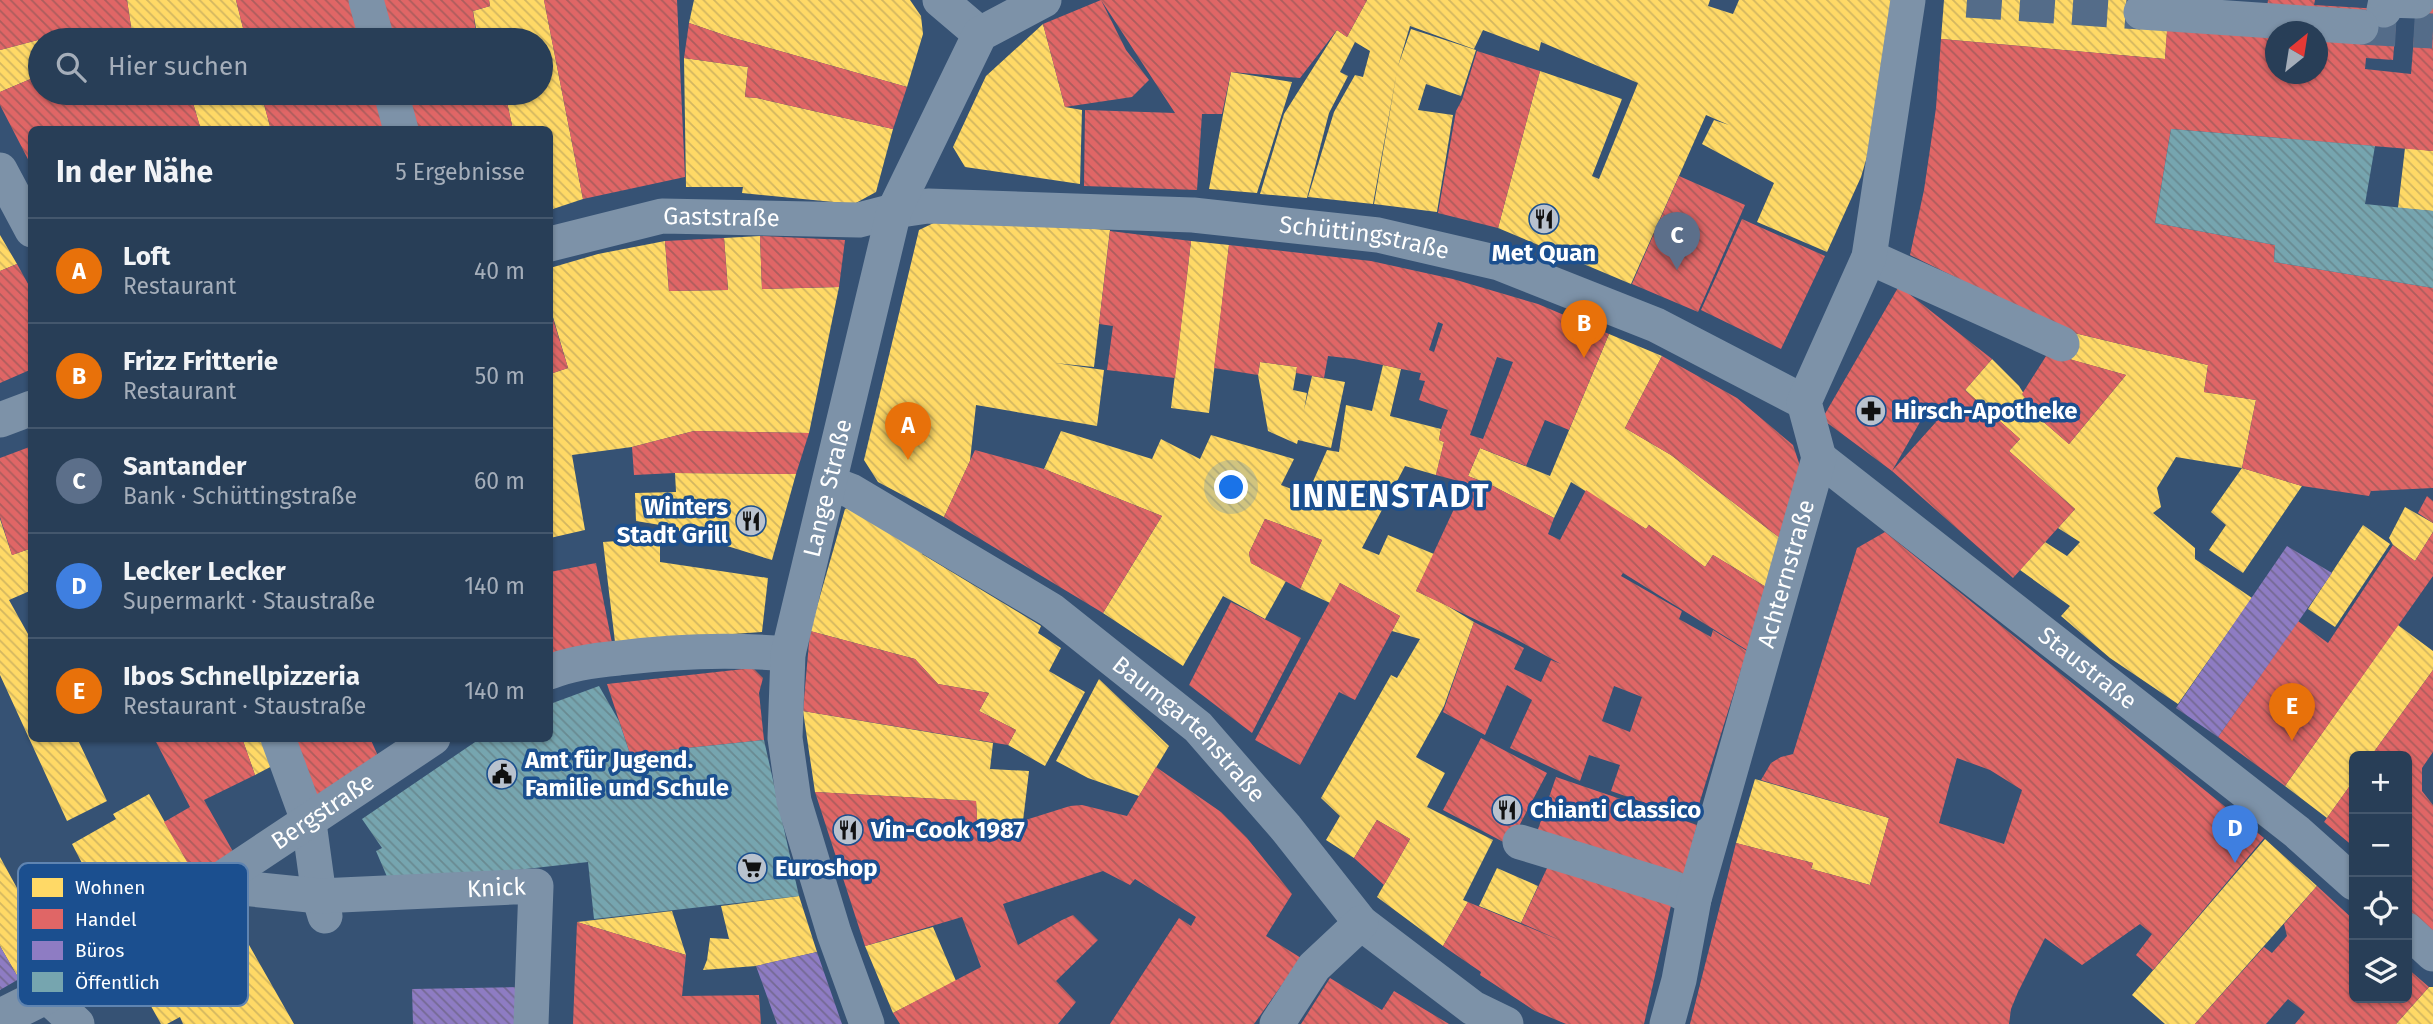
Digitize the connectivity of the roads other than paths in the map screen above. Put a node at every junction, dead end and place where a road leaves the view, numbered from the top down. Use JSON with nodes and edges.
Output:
{"nodes":[{"id":1,"x":366,"y":0,"type":"edge"},
{"id":2,"x":940,"y":0,"type":"edge"},
{"id":3,"x":1044,"y":0,"type":"edge"},
{"id":4,"x":1908,"y":0,"type":"edge"},
{"id":5,"x":2141,"y":12,"type":"tunnel mouth"},
{"id":6,"x":2387,"y":13,"type":"tunnel mouth"},
{"id":7,"x":374,"y":28,"type":"edge"},
{"id":8,"x":980,"y":34,"type":"junction"},
{"id":9,"x":394,"y":105,"type":"edge"},
{"id":10,"x":400,"y":126,"type":"edge"},
{"id":11,"x":0,"y":170,"type":"edge"},
{"id":12,"x":894,"y":211,"type":"junction"},
{"id":13,"x":28,"y":222,"type":"edge"},
{"id":14,"x":553,"y":243,"type":"edge"},
{"id":15,"x":1869,"y":257,"type":"junction"},
{"id":16,"x":2062,"y":344,"type":"dead end"},
{"id":17,"x":1804,"y":402,"type":"junction"},
{"id":18,"x":28,"y":410,"type":"edge"},
{"id":19,"x":0,"y":420,"type":"edge"},
{"id":20,"x":1819,"y":458,"type":"junction"},
{"id":21,"x":830,"y":483,"type":"junction"},
{"id":22,"x":788,"y":654,"type":"junction"},
{"id":23,"x":553,"y":671,"type":"edge"},
{"id":24,"x":279,"y":742,"type":"edge"},
{"id":25,"x":427,"y":742,"type":"edge"},
{"id":26,"x":309,"y":823,"type":"junction"},
{"id":27,"x":1520,"y":842,"type":"dead end"},
{"id":28,"x":247,"y":863,"type":"edge"},
{"id":29,"x":2349,"y":879,"type":"edge"},
{"id":30,"x":248,"y":893,"type":"edge"},
{"id":31,"x":1694,"y":899,"type":"junction"},
{"id":32,"x":322,"y":906,"type":"junction"},
{"id":33,"x":1361,"y":923,"type":"junction"},
{"id":34,"x":2412,"y":935,"type":"edge"},
{"id":35,"x":2433,"y":954,"type":"edge"},
{"id":36,"x":24,"y":1006,"type":"edge"},
{"id":37,"x":58,"y":1006,"type":"edge"},
{"id":38,"x":0,"y":1018,"type":"edge"},
{"id":39,"x":77,"y":1024,"type":"edge"},
{"id":40,"x":531,"y":1024,"type":"edge"},
{"id":41,"x":867,"y":1024,"type":"edge"},
{"id":42,"x":1277,"y":1024,"type":"edge"},
{"id":43,"x":1506,"y":1024,"type":"edge"},
{"id":44,"x":1667,"y":1024,"type":"edge"}],
"edges":[{"from":1,"to":7,"type":"street"},
{"from":2,"to":8,"type":"street"},
{"from":3,"to":8,"type":"street"},
{"from":4,"to":15,"type":"street"},
{"from":5,"to":6,"type":"street"},
{"from":8,"to":12,"type":"street","name":"Lange Straße"},
{"from":9,"to":10,"type":"street"},
{"from":11,"to":13,"type":"street"},
{"from":12,"to":14,"type":"street","name":"Gaststraße"},
{"from":12,"to":17,"type":"street","name":"Schüttingstraße"},
{"from":12,"to":21,"type":"street","name":"Lange Straße"},
{"from":15,"to":16,"type":"street"},
{"from":15,"to":17,"type":"street"},
{"from":17,"to":20,"type":"street"},
{"from":18,"to":19,"type":"street"},
{"from":20,"to":29,"type":"street","name":"Staustraße"},
{"from":20,"to":31,"type":"street","name":"Achternstraße"},
{"from":21,"to":22,"type":"street","name":"Lange Straße"},
{"from":21,"to":33,"type":"street","name":"Baumgartenstraße"},
{"from":22,"to":23,"type":"street"},
{"from":22,"to":41,"type":"street","name":"Lange Straße"},
{"from":24,"to":26,"type":"street"},
{"from":25,"to":26,"type":"street","name":"Bergstraße"},
{"from":26,"to":28,"type":"street","name":"Bergstraße"},
{"from":26,"to":32,"type":"street"},
{"from":27,"to":31,"type":"street"},
{"from":30,"to":32,"type":"street","name":"Knick"},
{"from":31,"to":44,"type":"street","name":"Achternstraße"},
{"from":32,"to":40,"type":"street","name":"Knick"},
{"from":33,"to":42,"type":"street"},
{"from":33,"to":43,"type":"street","name":"Baumgartenstraße"},
{"from":34,"to":35,"type":"street"},
{"from":36,"to":38,"type":"street","name":"Bergstraße"},
{"from":37,"to":39,"type":"street"}]}
